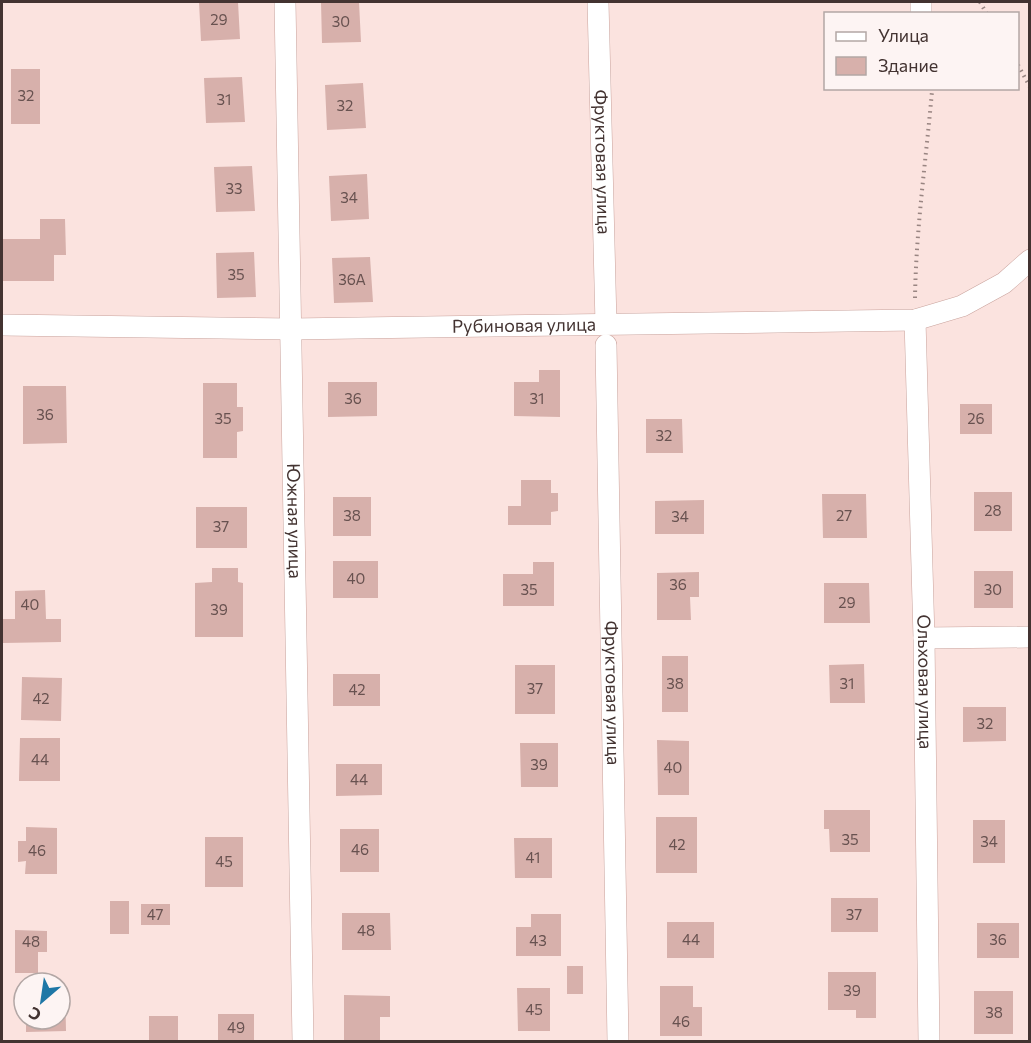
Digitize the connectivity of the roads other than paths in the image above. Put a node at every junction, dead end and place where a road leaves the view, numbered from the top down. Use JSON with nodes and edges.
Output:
{"nodes":[{"id":1,"x":285,"y":2,"type":"edge"},
{"id":2,"x":598,"y":2,"type":"edge"},
{"id":3,"x":1029,"y":260,"type":"edge"},
{"id":4,"x":915,"y":320,"type":"junction"},
{"id":5,"x":2,"y":325,"type":"edge"},
{"id":6,"x":291,"y":329,"type":"junction"},
{"id":7,"x":606,"y":334,"type":"junction"},
{"id":8,"x":1029,"y":637,"type":"edge"},
{"id":9,"x":924,"y":638,"type":"junction"},
{"id":10,"x":303,"y":1041,"type":"edge"},
{"id":11,"x":618,"y":1041,"type":"edge"},
{"id":12,"x":929,"y":1041,"type":"edge"}],
"edges":[{"from":1,"to":6,"type":"street","name":"Южная улица"},
{"from":2,"to":7,"type":"street","name":"Фруктовая улица"},
{"from":3,"to":4,"type":"street","name":"Рубиновая улица"},
{"from":4,"to":7,"type":"street","name":"Рубиновая улица"},
{"from":4,"to":9,"type":"street","name":"Ольховая улица"},
{"from":5,"to":6,"type":"street","name":"Рубиновая улица"},
{"from":6,"to":7,"type":"street","name":"Рубиновая улица"},
{"from":6,"to":10,"type":"street","name":"Южная улица"},
{"from":7,"to":11,"type":"street","name":"Фруктовая улица"},
{"from":8,"to":9,"type":"street"},
{"from":9,"to":12,"type":"street","name":"Ольховая улица"}]}
